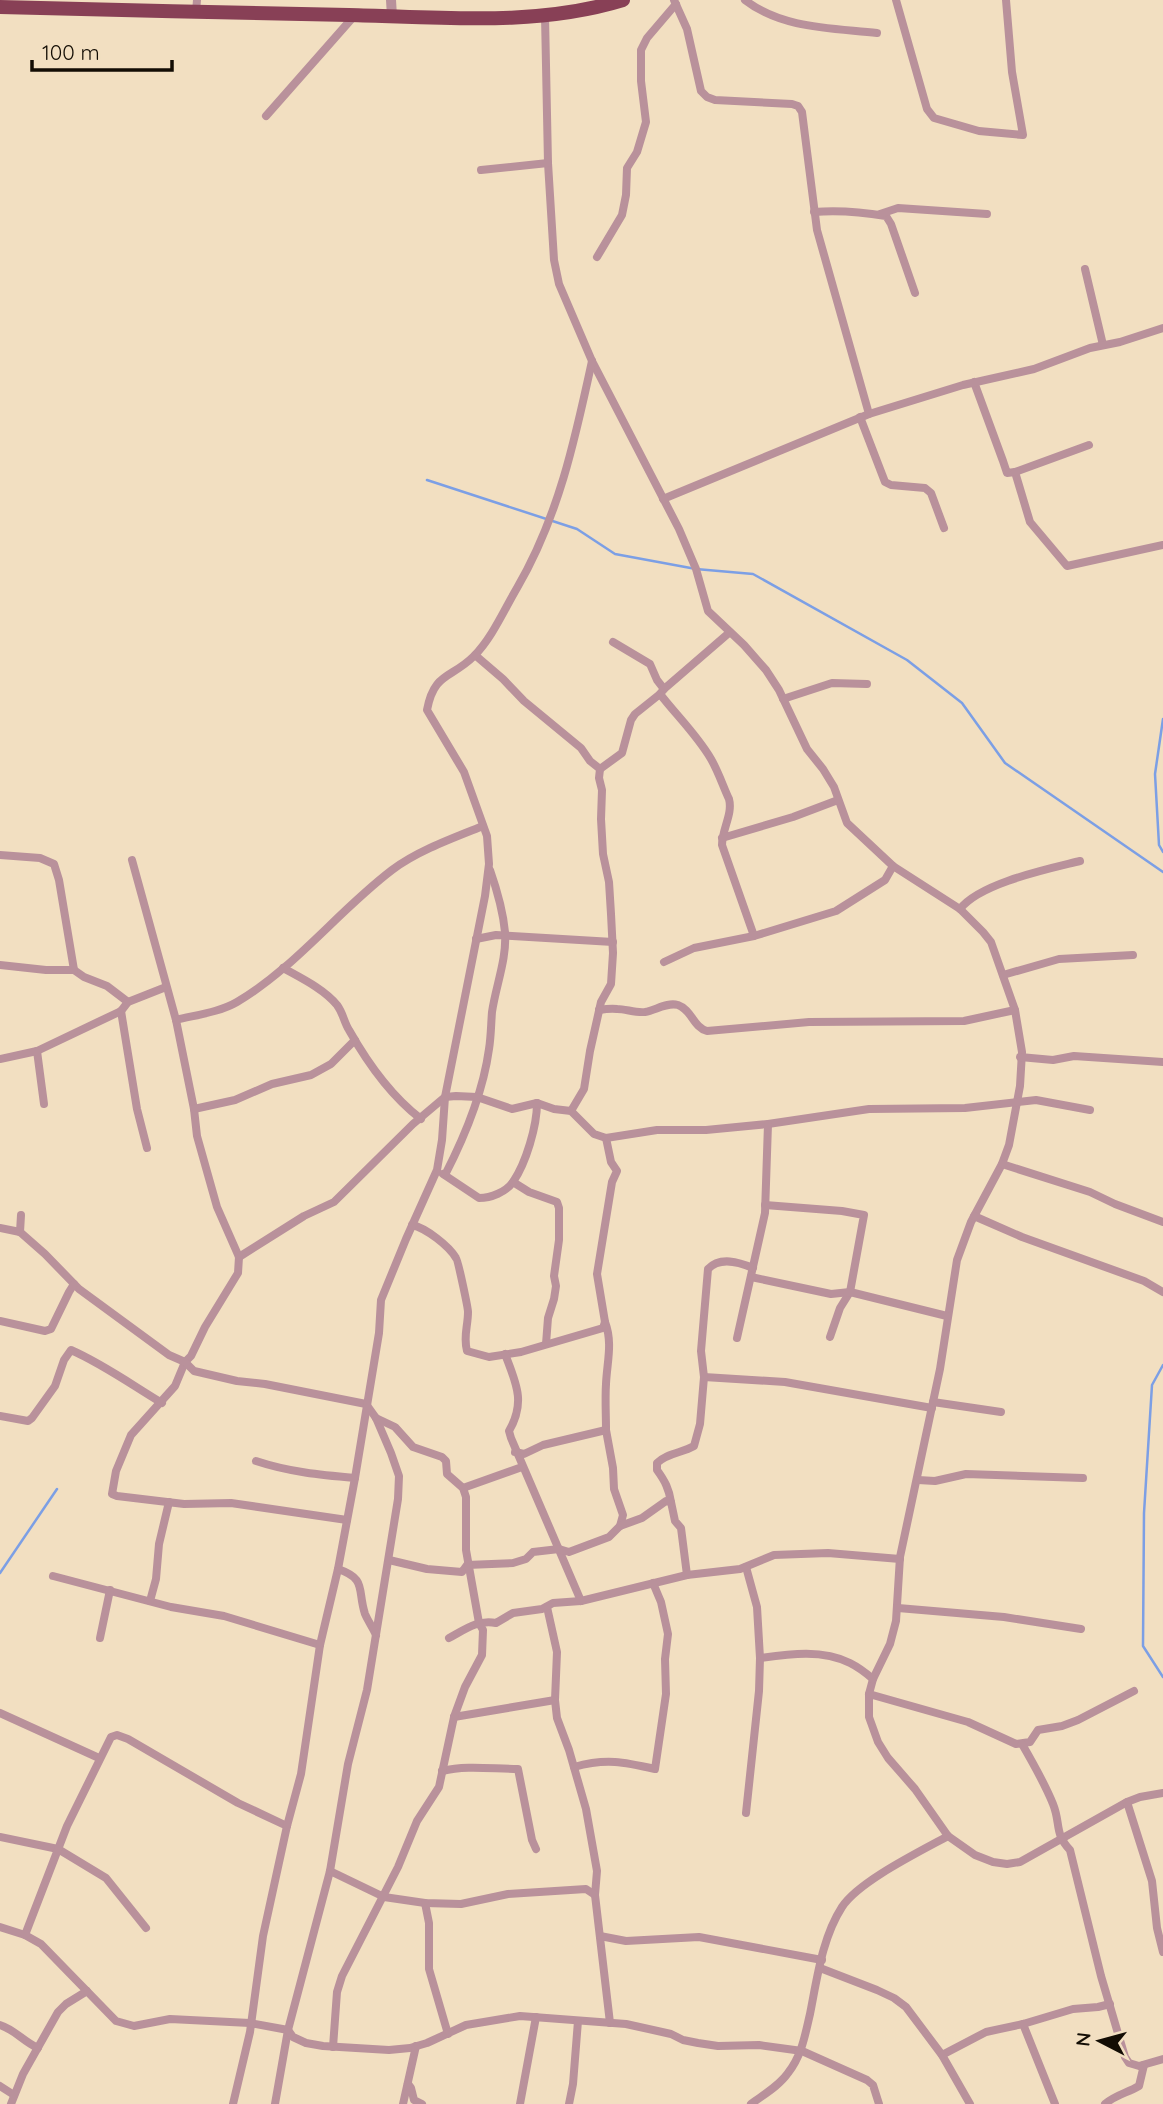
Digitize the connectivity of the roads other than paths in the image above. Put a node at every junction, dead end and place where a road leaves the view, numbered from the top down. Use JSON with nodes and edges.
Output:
{"nodes":[{"id":1,"x":391,"y":0,"type":"edge"},
{"id":2,"x":623,"y":0,"type":"edge"},
{"id":3,"x":745,"y":0,"type":"edge"},
{"id":4,"x":896,"y":0,"type":"edge"},
{"id":5,"x":1006,"y":0,"type":"edge"},
{"id":6,"x":675,"y":2,"type":"edge"},
{"id":7,"x":197,"y":6,"type":"edge"},
{"id":8,"x":0,"y":7,"type":"edge"},
{"id":9,"x":355,"y":15,"type":"junction"},
{"id":10,"x":392,"y":16,"type":"junction"},
{"id":11,"x":545,"y":16,"type":"junction"},
{"id":12,"x":877,"y":33,"type":"dead end"},
{"id":13,"x":266,"y":116,"type":"dead end"},
{"id":14,"x":548,"y":163,"type":"junction"},
{"id":15,"x":481,"y":170,"type":"dead end"},
{"id":16,"x":814,"y":212,"type":"junction"},
{"id":17,"x":987,"y":214,"type":"dead end"},
{"id":18,"x":877,"y":215,"type":"junction"},
{"id":19,"x":597,"y":257,"type":"dead end"},
{"id":20,"x":1085,"y":269,"type":"dead end"},
{"id":21,"x":915,"y":293,"type":"dead end"},
{"id":22,"x":1163,"y":328,"type":"edge"},
{"id":23,"x":1103,"y":345,"type":"junction"},
{"id":24,"x":592,"y":360,"type":"junction"},
{"id":25,"x":974,"y":382,"type":"junction"},
{"id":26,"x":864,"y":415,"type":"junction"},
{"id":27,"x":1089,"y":445,"type":"dead end"},
{"id":28,"x":1015,"y":472,"type":"junction"},
{"id":29,"x":663,"y":499,"type":"junction"},
{"id":30,"x":944,"y":528,"type":"dead end"},
{"id":31,"x":1163,"y":545,"type":"edge"},
{"id":32,"x":730,"y":632,"type":"junction"},
{"id":33,"x":613,"y":642,"type":"dead end"},
{"id":34,"x":475,"y":656,"type":"junction"},
{"id":35,"x":866,"y":684,"type":"dead end"},
{"id":36,"x":662,"y":692,"type":"junction"},
{"id":37,"x":783,"y":699,"type":"junction"},
{"id":38,"x":600,"y":769,"type":"junction"},
{"id":39,"x":838,"y":800,"type":"junction"},
{"id":40,"x":483,"y":826,"type":"junction"},
{"id":41,"x":722,"y":838,"type":"junction"},
{"id":42,"x":0,"y":855,"type":"edge"},
{"id":43,"x":132,"y":860,"type":"dead end"},
{"id":44,"x":1080,"y":861,"type":"dead end"},
{"id":45,"x":489,"y":863,"type":"junction"},
{"id":46,"x":892,"y":866,"type":"junction"},
{"id":47,"x":960,"y":909,"type":"junction"},
{"id":48,"x":505,"y":935,"type":"junction"},
{"id":49,"x":754,"y":936,"type":"junction"},
{"id":50,"x":476,"y":939,"type":"junction"},
{"id":51,"x":612,"y":942,"type":"junction"},
{"id":52,"x":1133,"y":955,"type":"dead end"},
{"id":53,"x":664,"y":962,"type":"dead end"},
{"id":54,"x":0,"y":965,"type":"edge"},
{"id":55,"x":284,"y":968,"type":"junction"},
{"id":56,"x":74,"y":970,"type":"junction"},
{"id":57,"x":1003,"y":975,"type":"junction"},
{"id":58,"x":166,"y":987,"type":"junction"},
{"id":59,"x":128,"y":1002,"type":"junction"},
{"id":60,"x":600,"y":1010,"type":"junction"},
{"id":61,"x":1015,"y":1010,"type":"junction"},
{"id":62,"x":121,"y":1011,"type":"junction"},
{"id":63,"x":176,"y":1020,"type":"junction"},
{"id":64,"x":355,"y":1040,"type":"junction"},
{"id":65,"x":37,"y":1051,"type":"junction"},
{"id":66,"x":1020,"y":1057,"type":"junction"},
{"id":67,"x":0,"y":1059,"type":"edge"},
{"id":68,"x":1163,"y":1062,"type":"edge"},
{"id":69,"x":445,"y":1097,"type":"junction"},
{"id":70,"x":477,"y":1097,"type":"junction"},
{"id":71,"x":1017,"y":1101,"type":"junction"},
{"id":72,"x":537,"y":1103,"type":"junction"},
{"id":73,"x":44,"y":1104,"type":"dead end"},
{"id":74,"x":194,"y":1110,"type":"junction"},
{"id":75,"x":1090,"y":1110,"type":"dead end"},
{"id":76,"x":571,"y":1111,"type":"junction"},
{"id":77,"x":421,"y":1119,"type":"junction"},
{"id":78,"x":768,"y":1124,"type":"junction"},
{"id":79,"x":606,"y":1138,"type":"junction"},
{"id":80,"x":147,"y":1148,"type":"dead end"},
{"id":81,"x":441,"y":1149,"type":"junction"},
{"id":82,"x":457,"y":1153,"type":"junction"},
{"id":83,"x":1002,"y":1164,"type":"junction"},
{"id":84,"x":441,"y":1173,"type":"junction"},
{"id":85,"x":513,"y":1182,"type":"junction"},
{"id":86,"x":765,"y":1205,"type":"junction"},
{"id":87,"x":21,"y":1215,"type":"dead end"},
{"id":88,"x":974,"y":1216,"type":"junction"},
{"id":89,"x":1163,"y":1222,"type":"edge"},
{"id":90,"x":412,"y":1225,"type":"junction"},
{"id":91,"x":0,"y":1228,"type":"edge"},
{"id":92,"x":20,"y":1233,"type":"junction"},
{"id":93,"x":239,"y":1256,"type":"junction"},
{"id":94,"x":752,"y":1273,"type":"junction"},
{"id":95,"x":74,"y":1284,"type":"junction"},
{"id":96,"x":850,"y":1292,"type":"junction"},
{"id":97,"x":1163,"y":1292,"type":"edge"},
{"id":98,"x":947,"y":1315,"type":"junction"},
{"id":99,"x":0,"y":1321,"type":"edge"},
{"id":100,"x":605,"y":1322,"type":"junction"},
{"id":101,"x":830,"y":1337,"type":"dead end"},
{"id":102,"x":737,"y":1338,"type":"dead end"},
{"id":103,"x":546,"y":1344,"type":"junction"},
{"id":104,"x":505,"y":1354,"type":"junction"},
{"id":105,"x":185,"y":1362,"type":"junction"},
{"id":106,"x":704,"y":1377,"type":"junction"},
{"id":107,"x":162,"y":1403,"type":"junction"},
{"id":108,"x":366,"y":1404,"type":"junction"},
{"id":109,"x":933,"y":1405,"type":"junction"},
{"id":110,"x":1001,"y":1412,"type":"dead end"},
{"id":111,"x":0,"y":1416,"type":"edge"},
{"id":112,"x":376,"y":1418,"type":"junction"},
{"id":113,"x":606,"y":1430,"type":"junction"},
{"id":114,"x":515,"y":1452,"type":"junction"},
{"id":115,"x":257,"y":1461,"type":"dead end"},
{"id":116,"x":522,"y":1467,"type":"junction"},
{"id":117,"x":355,"y":1478,"type":"junction"},
{"id":118,"x":1083,"y":1478,"type":"dead end"},
{"id":119,"x":918,"y":1480,"type":"junction"},
{"id":120,"x":463,"y":1488,"type":"junction"},
{"id":121,"x":169,"y":1502,"type":"junction"},
{"id":122,"x":671,"y":1503,"type":"junction"},
{"id":123,"x":347,"y":1520,"type":"junction"},
{"id":124,"x":620,"y":1526,"type":"junction"},
{"id":125,"x":559,"y":1549,"type":"junction"},
{"id":126,"x":900,"y":1559,"type":"junction"},
{"id":127,"x":389,"y":1560,"type":"junction"},
{"id":128,"x":467,"y":1565,"type":"junction"},
{"id":129,"x":746,"y":1567,"type":"junction"},
{"id":130,"x":338,"y":1569,"type":"junction"},
{"id":131,"x":687,"y":1575,"type":"junction"},
{"id":132,"x":53,"y":1576,"type":"dead end"},
{"id":133,"x":653,"y":1583,"type":"junction"},
{"id":134,"x":110,"y":1590,"type":"junction"},
{"id":135,"x":150,"y":1601,"type":"junction"},
{"id":136,"x":581,"y":1601,"type":"junction"},
{"id":137,"x":547,"y":1607,"type":"junction"},
{"id":138,"x":898,"y":1608,"type":"junction"},
{"id":139,"x":479,"y":1623,"type":"junction"},
{"id":140,"x":1081,"y":1629,"type":"dead end"},
{"id":141,"x":376,"y":1634,"type":"junction"},
{"id":142,"x":449,"y":1637,"type":"dead end"},
{"id":143,"x":100,"y":1638,"type":"dead end"},
{"id":144,"x":320,"y":1645,"type":"junction"},
{"id":145,"x":760,"y":1658,"type":"junction"},
{"id":146,"x":873,"y":1679,"type":"junction"},
{"id":147,"x":1134,"y":1691,"type":"dead end"},
{"id":148,"x":869,"y":1694,"type":"junction"},
{"id":149,"x":555,"y":1700,"type":"junction"},
{"id":150,"x":0,"y":1713,"type":"edge"},
{"id":151,"x":454,"y":1717,"type":"junction"},
{"id":152,"x":1022,"y":1744,"type":"junction"},
{"id":153,"x":99,"y":1758,"type":"junction"},
{"id":154,"x":574,"y":1767,"type":"junction"},
{"id":155,"x":442,"y":1771,"type":"junction"},
{"id":156,"x":1163,"y":1793,"type":"edge"},
{"id":157,"x":1127,"y":1802,"type":"junction"},
{"id":158,"x":746,"y":1812,"type":"dead end"},
{"id":159,"x":287,"y":1826,"type":"junction"},
{"id":160,"x":948,"y":1836,"type":"junction"},
{"id":161,"x":0,"y":1837,"type":"edge"},
{"id":162,"x":1060,"y":1839,"type":"junction"},
{"id":163,"x":58,"y":1849,"type":"junction"},
{"id":164,"x":536,"y":1849,"type":"dead end"},
{"id":165,"x":330,"y":1871,"type":"junction"},
{"id":166,"x":595,"y":1895,"type":"junction"},
{"id":167,"x":382,"y":1896,"type":"junction"},
{"id":168,"x":425,"y":1903,"type":"junction"},
{"id":169,"x":0,"y":1927,"type":"edge"},
{"id":170,"x":146,"y":1928,"type":"dead end"},
{"id":171,"x":25,"y":1935,"type":"junction"},
{"id":172,"x":600,"y":1936,"type":"junction"},
{"id":173,"x":1163,"y":1952,"type":"edge"},
{"id":174,"x":821,"y":1964,"type":"junction"},
{"id":175,"x":87,"y":1991,"type":"junction"},
{"id":176,"x":1110,"y":2004,"type":"junction"},
{"id":177,"x":536,"y":2017,"type":"junction"},
{"id":178,"x":578,"y":2021,"type":"junction"},
{"id":179,"x":250,"y":2023,"type":"junction"},
{"id":180,"x":610,"y":2023,"type":"junction"},
{"id":181,"x":1023,"y":2024,"type":"junction"},
{"id":182,"x":0,"y":2025,"type":"edge"},
{"id":183,"x":288,"y":2031,"type":"junction"},
{"id":184,"x":448,"y":2034,"type":"junction"},
{"id":185,"x":416,"y":2046,"type":"junction"},
{"id":186,"x":333,"y":2047,"type":"junction"},
{"id":187,"x":38,"y":2048,"type":"junction"},
{"id":188,"x":802,"y":2050,"type":"junction"},
{"id":189,"x":942,"y":2055,"type":"junction"},
{"id":190,"x":1163,"y":2059,"type":"edge"},
{"id":191,"x":1144,"y":2065,"type":"junction"},
{"id":192,"x":408,"y":2084,"type":"junction"},
{"id":193,"x":0,"y":2086,"type":"edge"},
{"id":194,"x":12,"y":2100,"type":"edge"},
{"id":195,"x":233,"y":2104,"type":"edge"},
{"id":196,"x":275,"y":2104,"type":"edge"},
{"id":197,"x":403,"y":2104,"type":"edge"},
{"id":198,"x":422,"y":2104,"type":"edge"},
{"id":199,"x":520,"y":2104,"type":"edge"},
{"id":200,"x":569,"y":2104,"type":"edge"},
{"id":201,"x":751,"y":2104,"type":"edge"},
{"id":202,"x":880,"y":2104,"type":"edge"},
{"id":203,"x":970,"y":2104,"type":"edge"},
{"id":204,"x":1055,"y":2104,"type":"edge"},
{"id":205,"x":1105,"y":2104,"type":"edge"}],
"edges":[{"from":1,"to":10,"type":"street"},
{"from":2,"to":11,"type":"highway"},
{"from":3,"to":12,"type":"street"},
{"from":4,"to":5,"type":"street"},
{"from":6,"to":16,"type":"street"},
{"from":6,"to":19,"type":"street"},
{"from":7,"to":8,"type":"highway"},
{"from":7,"to":9,"type":"highway"},
{"from":9,"to":10,"type":"highway"},
{"from":9,"to":13,"type":"street"},
{"from":10,"to":11,"type":"highway"},
{"from":11,"to":14,"type":"street"},
{"from":14,"to":15,"type":"street"},
{"from":14,"to":24,"type":"street"},
{"from":16,"to":18,"type":"street"},
{"from":16,"to":26,"type":"street"},
{"from":17,"to":18,"type":"street"},
{"from":18,"to":21,"type":"street"},
{"from":20,"to":23,"type":"street"},
{"from":22,"to":23,"type":"street"},
{"from":23,"to":25,"type":"street"},
{"from":24,"to":29,"type":"street"},
{"from":24,"to":34,"type":"street"},
{"from":25,"to":26,"type":"street"},
{"from":25,"to":28,"type":"street"},
{"from":26,"to":29,"type":"street"},
{"from":26,"to":30,"type":"street"},
{"from":27,"to":28,"type":"street"},
{"from":28,"to":31,"type":"street"},
{"from":29,"to":32,"type":"street"},
{"from":32,"to":36,"type":"street"},
{"from":32,"to":37,"type":"street"},
{"from":33,"to":36,"type":"street"},
{"from":34,"to":38,"type":"street"},
{"from":34,"to":40,"type":"street"},
{"from":35,"to":37,"type":"street"},
{"from":36,"to":38,"type":"street"},
{"from":36,"to":41,"type":"street"},
{"from":37,"to":39,"type":"street"},
{"from":38,"to":51,"type":"street"},
{"from":39,"to":41,"type":"street"},
{"from":39,"to":46,"type":"street"},
{"from":40,"to":45,"type":"street"},
{"from":40,"to":55,"type":"street"},
{"from":41,"to":49,"type":"street"},
{"from":42,"to":56,"type":"street"},
{"from":43,"to":58,"type":"street"},
{"from":44,"to":47,"type":"street"},
{"from":45,"to":48,"type":"street"},
{"from":45,"to":50,"type":"street"},
{"from":46,"to":47,"type":"street"},
{"from":46,"to":49,"type":"street"},
{"from":47,"to":57,"type":"street"},
{"from":48,"to":50,"type":"street"},
{"from":48,"to":51,"type":"street"},
{"from":48,"to":70,"type":"street"},
{"from":49,"to":53,"type":"street"},
{"from":50,"to":69,"type":"street"},
{"from":51,"to":60,"type":"street"},
{"from":52,"to":57,"type":"street"},
{"from":54,"to":56,"type":"street"},
{"from":55,"to":63,"type":"street"},
{"from":55,"to":64,"type":"street"},
{"from":56,"to":59,"type":"street"},
{"from":57,"to":61,"type":"street"},
{"from":58,"to":59,"type":"street"},
{"from":58,"to":63,"type":"street"},
{"from":59,"to":62,"type":"street"},
{"from":60,"to":61,"type":"street"},
{"from":60,"to":76,"type":"street"},
{"from":61,"to":66,"type":"street"},
{"from":62,"to":65,"type":"street"},
{"from":62,"to":80,"type":"street"},
{"from":63,"to":74,"type":"street"},
{"from":64,"to":74,"type":"street"},
{"from":64,"to":77,"type":"street"},
{"from":65,"to":67,"type":"street"},
{"from":65,"to":73,"type":"street"},
{"from":66,"to":68,"type":"street"},
{"from":66,"to":71,"type":"street"},
{"from":69,"to":70,"type":"street"},
{"from":69,"to":77,"type":"street"},
{"from":69,"to":81,"type":"street"},
{"from":70,"to":72,"type":"street"},
{"from":70,"to":82,"type":"street"},
{"from":71,"to":75,"type":"street"},
{"from":71,"to":78,"type":"street"},
{"from":71,"to":83,"type":"street"},
{"from":72,"to":76,"type":"street"},
{"from":72,"to":85,"type":"street"},
{"from":74,"to":93,"type":"street"},
{"from":76,"to":79,"type":"street"},
{"from":77,"to":93,"type":"street"},
{"from":78,"to":79,"type":"street"},
{"from":78,"to":86,"type":"street"},
{"from":79,"to":100,"type":"street"},
{"from":81,"to":82,"type":"street"},
{"from":81,"to":84,"type":"street"},
{"from":82,"to":84,"type":"street"},
{"from":83,"to":88,"type":"street"},
{"from":83,"to":89,"type":"street"},
{"from":84,"to":85,"type":"street"},
{"from":84,"to":90,"type":"street"},
{"from":85,"to":103,"type":"street"},
{"from":86,"to":94,"type":"street"},
{"from":86,"to":96,"type":"street"},
{"from":87,"to":92,"type":"street"},
{"from":88,"to":97,"type":"street"},
{"from":88,"to":98,"type":"street"},
{"from":90,"to":104,"type":"street"},
{"from":90,"to":108,"type":"street"},
{"from":91,"to":92,"type":"street"},
{"from":92,"to":95,"type":"street"},
{"from":93,"to":105,"type":"street"},
{"from":94,"to":96,"type":"street"},
{"from":94,"to":102,"type":"street"},
{"from":94,"to":106,"type":"street"},
{"from":95,"to":99,"type":"street"},
{"from":95,"to":105,"type":"street"},
{"from":96,"to":98,"type":"street"},
{"from":96,"to":101,"type":"street"},
{"from":98,"to":109,"type":"street"},
{"from":100,"to":103,"type":"street"},
{"from":100,"to":113,"type":"street"},
{"from":103,"to":104,"type":"street"},
{"from":104,"to":114,"type":"street"},
{"from":105,"to":107,"type":"street"},
{"from":105,"to":108,"type":"street"},
{"from":106,"to":109,"type":"street"},
{"from":106,"to":122,"type":"street"},
{"from":107,"to":111,"type":"street"},
{"from":107,"to":121,"type":"street"},
{"from":108,"to":112,"type":"street"},
{"from":108,"to":117,"type":"street"},
{"from":109,"to":110,"type":"street"},
{"from":109,"to":119,"type":"street"},
{"from":112,"to":120,"type":"street"},
{"from":112,"to":127,"type":"street"},
{"from":113,"to":114,"type":"street"},
{"from":113,"to":124,"type":"street"},
{"from":114,"to":116,"type":"street"},
{"from":115,"to":117,"type":"street"},
{"from":116,"to":120,"type":"street"},
{"from":116,"to":125,"type":"street"},
{"from":117,"to":123,"type":"street"},
{"from":118,"to":119,"type":"street"},
{"from":119,"to":126,"type":"street"},
{"from":120,"to":128,"type":"street"},
{"from":121,"to":123,"type":"street"},
{"from":121,"to":135,"type":"street"},
{"from":122,"to":124,"type":"street"},
{"from":122,"to":131,"type":"street"},
{"from":123,"to":130,"type":"street"},
{"from":124,"to":125,"type":"street"},
{"from":125,"to":128,"type":"street"},
{"from":125,"to":136,"type":"street"},
{"from":126,"to":129,"type":"street"},
{"from":126,"to":138,"type":"street"},
{"from":127,"to":128,"type":"street"},
{"from":127,"to":141,"type":"street"},
{"from":128,"to":139,"type":"street"},
{"from":129,"to":131,"type":"street"},
{"from":129,"to":145,"type":"street"},
{"from":130,"to":141,"type":"street"},
{"from":130,"to":144,"type":"street"},
{"from":131,"to":133,"type":"street"},
{"from":132,"to":134,"type":"street"},
{"from":133,"to":136,"type":"street"},
{"from":133,"to":154,"type":"street"},
{"from":134,"to":135,"type":"street"},
{"from":134,"to":143,"type":"street"},
{"from":135,"to":144,"type":"street"},
{"from":136,"to":137,"type":"street"},
{"from":137,"to":139,"type":"street"},
{"from":137,"to":149,"type":"street"},
{"from":138,"to":140,"type":"street"},
{"from":138,"to":146,"type":"street"},
{"from":139,"to":142,"type":"street"},
{"from":139,"to":151,"type":"street"},
{"from":141,"to":165,"type":"street"},
{"from":144,"to":159,"type":"street"},
{"from":145,"to":146,"type":"street"},
{"from":145,"to":158,"type":"street"},
{"from":146,"to":148,"type":"street"},
{"from":147,"to":152,"type":"street"},
{"from":148,"to":152,"type":"street"},
{"from":148,"to":160,"type":"street"},
{"from":149,"to":151,"type":"street"},
{"from":149,"to":154,"type":"street"},
{"from":150,"to":153,"type":"street"},
{"from":151,"to":155,"type":"street"},
{"from":152,"to":162,"type":"street"},
{"from":153,"to":159,"type":"street"},
{"from":153,"to":163,"type":"street"},
{"from":154,"to":166,"type":"street"},
{"from":155,"to":164,"type":"street"},
{"from":155,"to":167,"type":"street"},
{"from":156,"to":157,"type":"street"},
{"from":157,"to":162,"type":"street"},
{"from":157,"to":173,"type":"street"},
{"from":159,"to":179,"type":"street"},
{"from":160,"to":162,"type":"street"},
{"from":160,"to":174,"type":"street"},
{"from":161,"to":163,"type":"street"},
{"from":162,"to":176,"type":"street"},
{"from":163,"to":170,"type":"street"},
{"from":163,"to":171,"type":"street"},
{"from":165,"to":167,"type":"street"},
{"from":165,"to":183,"type":"street"},
{"from":166,"to":168,"type":"street"},
{"from":166,"to":172,"type":"street"},
{"from":167,"to":168,"type":"street"},
{"from":167,"to":186,"type":"street"},
{"from":168,"to":184,"type":"street"},
{"from":169,"to":171,"type":"street"},
{"from":171,"to":175,"type":"street"},
{"from":172,"to":174,"type":"street"},
{"from":172,"to":180,"type":"street"},
{"from":174,"to":188,"type":"street"},
{"from":174,"to":189,"type":"street"},
{"from":175,"to":179,"type":"street"},
{"from":175,"to":187,"type":"street"},
{"from":176,"to":181,"type":"street"},
{"from":176,"to":191,"type":"street"},
{"from":177,"to":178,"type":"street"},
{"from":177,"to":184,"type":"street"},
{"from":177,"to":199,"type":"street"},
{"from":178,"to":180,"type":"street"},
{"from":178,"to":200,"type":"street"},
{"from":179,"to":183,"type":"street"},
{"from":179,"to":195,"type":"street"},
{"from":180,"to":188,"type":"street"},
{"from":181,"to":189,"type":"street"},
{"from":181,"to":204,"type":"street"},
{"from":182,"to":187,"type":"street"},
{"from":183,"to":186,"type":"street"},
{"from":183,"to":196,"type":"street"},
{"from":184,"to":185,"type":"street"},
{"from":185,"to":186,"type":"street"},
{"from":185,"to":192,"type":"street"},
{"from":187,"to":194,"type":"street"},
{"from":188,"to":201,"type":"street"},
{"from":188,"to":202,"type":"street"},
{"from":189,"to":203,"type":"street"},
{"from":190,"to":191,"type":"street"},
{"from":191,"to":205,"type":"street"},
{"from":192,"to":197,"type":"street"},
{"from":192,"to":198,"type":"street"},
{"from":193,"to":194,"type":"street"}]}
